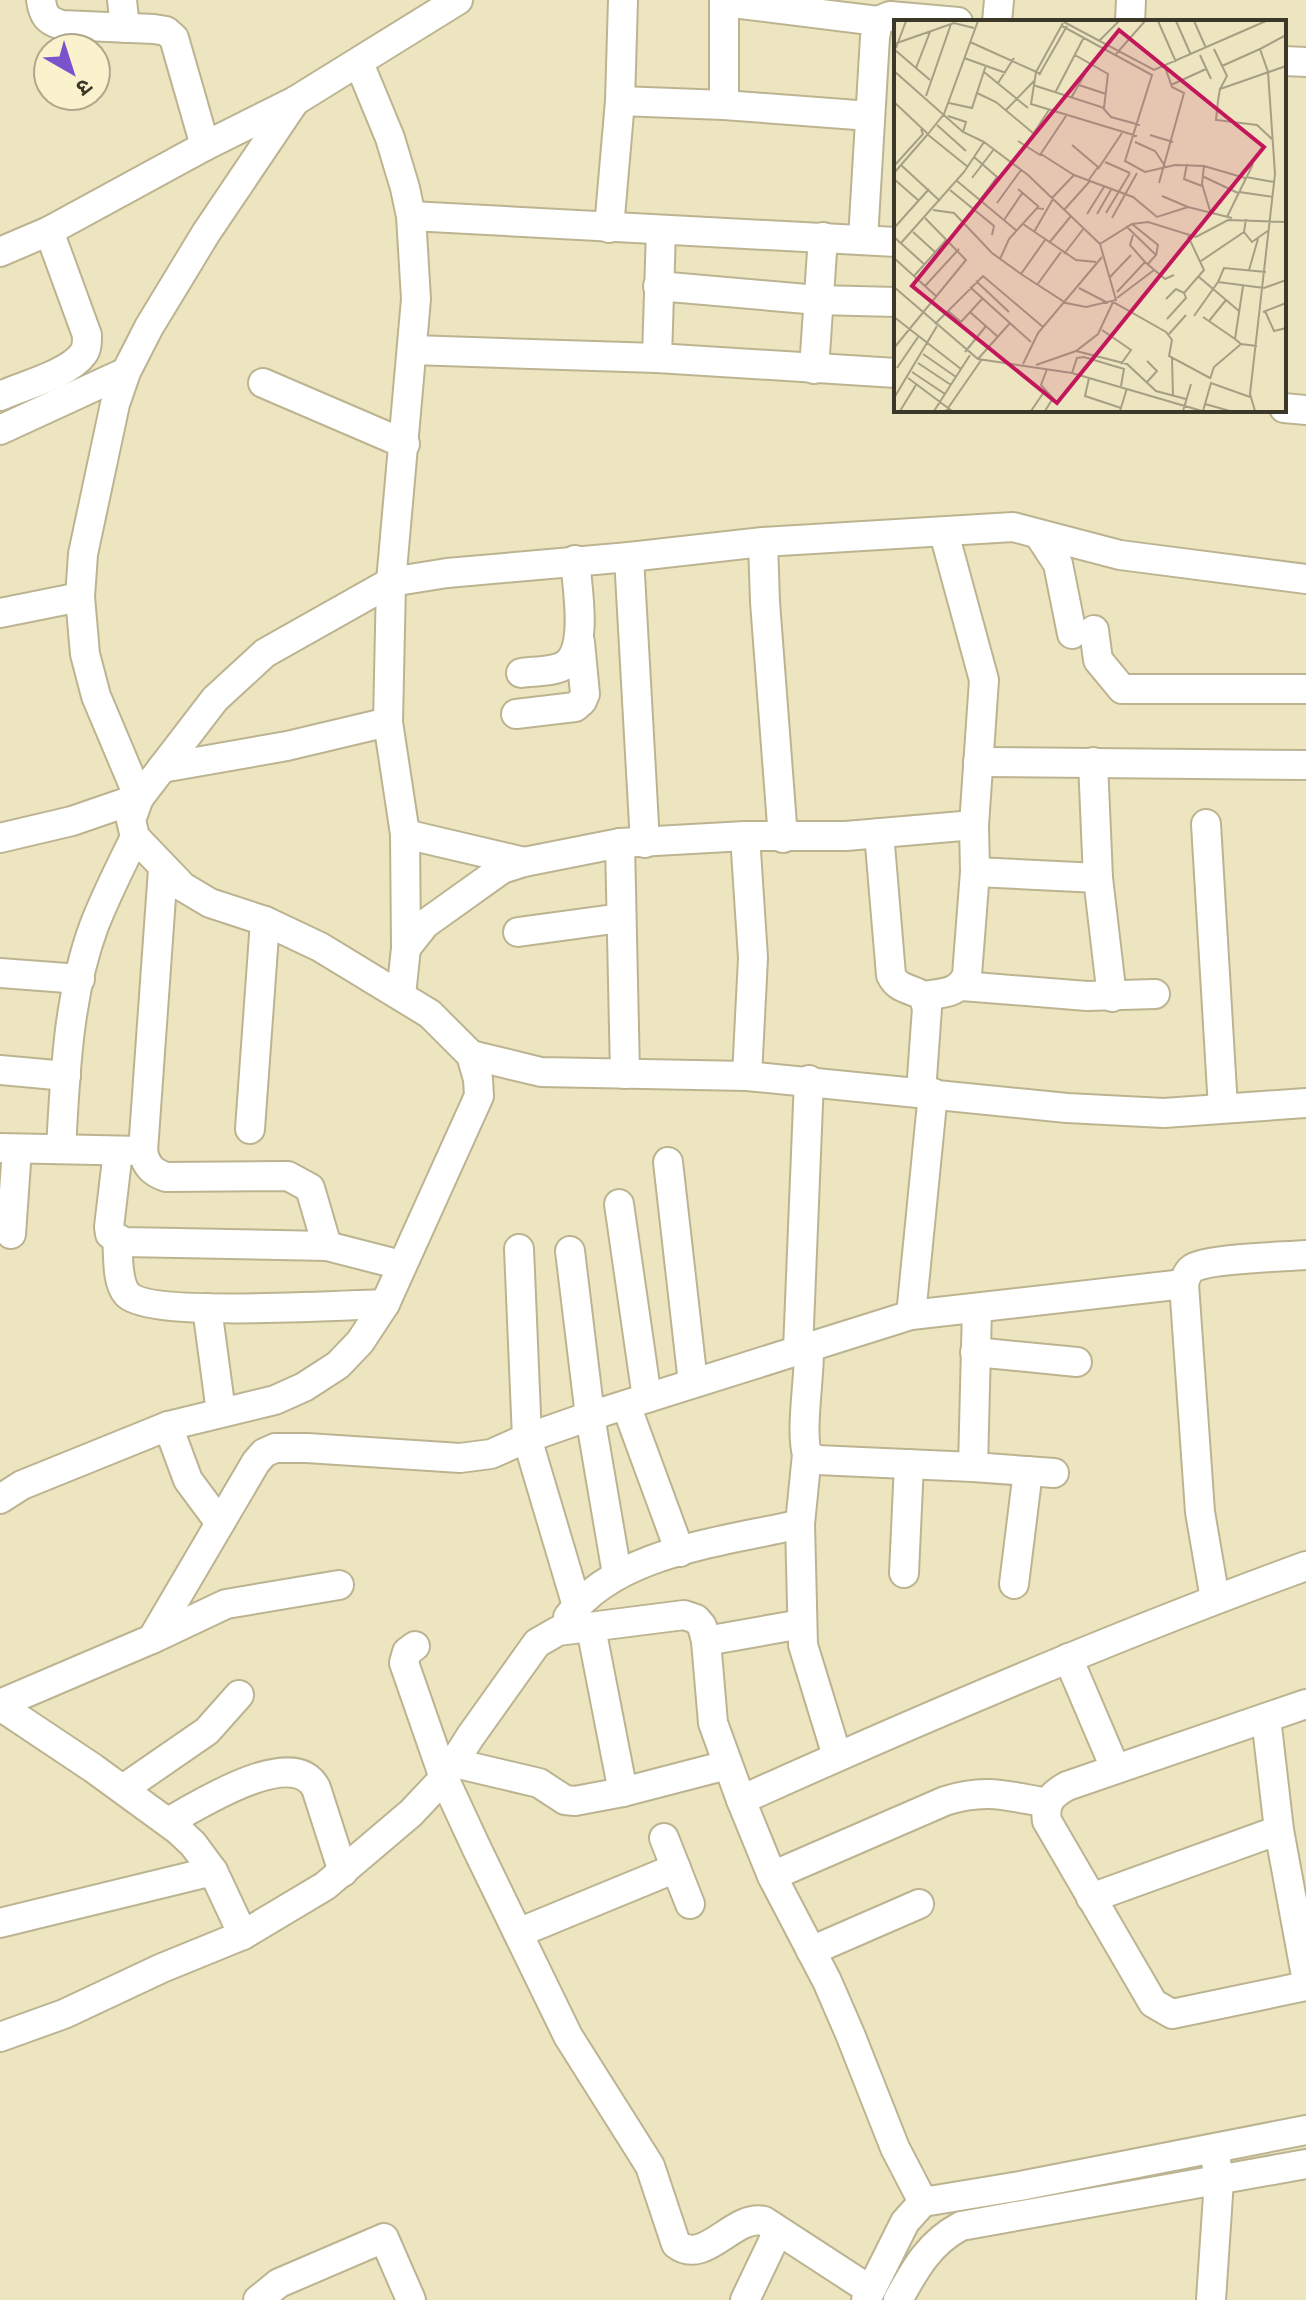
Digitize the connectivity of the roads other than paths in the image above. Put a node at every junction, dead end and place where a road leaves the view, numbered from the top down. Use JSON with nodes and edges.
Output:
{"nodes":[{"id":1,"x":41,"y":0,"type":"edge"},
{"id":2,"x":458,"y":0,"type":"edge"},
{"id":3,"x":623,"y":0,"type":"edge"},
{"id":4,"x":999,"y":0,"type":"edge"},
{"id":5,"x":1131,"y":0,"type":"edge"},
{"id":6,"x":724,"y":1,"type":"edge"},
{"id":7,"x":124,"y":14,"type":"edge"},
{"id":8,"x":935,"y":20,"type":"edge"},
{"id":9,"x":997,"y":20,"type":"edge"},
{"id":10,"x":1130,"y":20,"type":"edge"},
{"id":11,"x":878,"y":21,"type":"junction"},
{"id":12,"x":1286,"y":61,"type":"edge"},
{"id":13,"x":1306,"y":62,"type":"edge"},
{"id":14,"x":359,"y":63,"type":"junction"},
{"id":15,"x":295,"y":101,"type":"junction"},
{"id":16,"x":620,"y":101,"type":"junction"},
{"id":17,"x":724,"y":105,"type":"junction"},
{"id":18,"x":870,"y":116,"type":"junction"},
{"id":19,"x":205,"y":146,"type":"junction"},
{"id":20,"x":411,"y":216,"type":"junction"},
{"id":21,"x":609,"y":228,"type":"junction"},
{"id":22,"x":661,"y":230,"type":"junction"},
{"id":23,"x":49,"y":231,"type":"junction"},
{"id":24,"x":823,"y":237,"type":"junction"},
{"id":25,"x":863,"y":239,"type":"junction"},
{"id":26,"x":894,"y":242,"type":"edge"},
{"id":27,"x":0,"y":252,"type":"edge"},
{"id":28,"x":658,"y":286,"type":"junction"},
{"id":29,"x":818,"y":300,"type":"junction"},
{"id":30,"x":894,"y":302,"type":"edge"},
{"id":31,"x":412,"y":350,"type":"junction"},
{"id":32,"x":657,"y":358,"type":"junction"},
{"id":33,"x":814,"y":369,"type":"junction"},
{"id":34,"x":126,"y":372,"type":"junction"},
{"id":35,"x":894,"y":373,"type":"edge"},
{"id":36,"x":263,"y":383,"type":"dead end"},
{"id":37,"x":0,"y":396,"type":"edge"},
{"id":38,"x":1286,"y":408,"type":"edge"},
{"id":39,"x":1306,"y":410,"type":"edge"},
{"id":40,"x":0,"y":430,"type":"edge"},
{"id":41,"x":405,"y":444,"type":"junction"},
{"id":42,"x":944,"y":533,"type":"junction"},
{"id":43,"x":1039,"y":535,"type":"junction"},
{"id":44,"x":763,"y":542,"type":"junction"},
{"id":45,"x":629,"y":557,"type":"junction"},
{"id":46,"x":575,"y":560,"type":"junction"},
{"id":47,"x":1306,"y":579,"type":"edge"},
{"id":48,"x":391,"y":582,"type":"junction"},
{"id":49,"x":80,"y":597,"type":"junction"},
{"id":50,"x":0,"y":613,"type":"edge"},
{"id":51,"x":580,"y":642,"type":"junction"},
{"id":52,"x":521,"y":673,"type":"dead end"},
{"id":53,"x":1306,"y":689,"type":"edge"},
{"id":54,"x":516,"y":714,"type":"dead end"},
{"id":55,"x":388,"y":722,"type":"junction"},
{"id":56,"x":978,"y":762,"type":"junction"},
{"id":57,"x":1093,"y":762,"type":"junction"},
{"id":58,"x":1306,"y":765,"type":"edge"},
{"id":59,"x":162,"y":768,"type":"junction"},
{"id":60,"x":139,"y":798,"type":"junction"},
{"id":61,"x":1206,"y":824,"type":"dead end"},
{"id":62,"x":974,"y":825,"type":"junction"},
{"id":63,"x":879,"y":833,"type":"junction"},
{"id":64,"x":405,"y":834,"type":"junction"},
{"id":65,"x":745,"y":836,"type":"junction"},
{"id":66,"x":135,"y":837,"type":"junction"},
{"id":67,"x":0,"y":838,"type":"edge"},
{"id":68,"x":783,"y":838,"type":"junction"},
{"id":69,"x":632,"y":843,"type":"junction"},
{"id":70,"x":524,"y":862,"type":"junction"},
{"id":71,"x":163,"y":869,"type":"junction"},
{"id":72,"x":975,"y":872,"type":"junction"},
{"id":73,"x":1098,"y":878,"type":"junction"},
{"id":74,"x":621,"y":918,"type":"junction"},
{"id":75,"x":265,"y":921,"type":"junction"},
{"id":76,"x":518,"y":932,"type":"dead end"},
{"id":77,"x":406,"y":948,"type":"junction"},
{"id":78,"x":0,"y":973,"type":"edge"},
{"id":79,"x":80,"y":979,"type":"junction"},
{"id":80,"x":962,"y":986,"type":"junction"},
{"id":81,"x":1155,"y":994,"type":"dead end"},
{"id":82,"x":401,"y":995,"type":"junction"},
{"id":83,"x":923,"y":996,"type":"junction"},
{"id":84,"x":1112,"y":997,"type":"junction"},
{"id":85,"x":471,"y":1055,"type":"junction"},
{"id":86,"x":0,"y":1070,"type":"edge"},
{"id":87,"x":625,"y":1074,"type":"junction"},
{"id":88,"x":66,"y":1076,"type":"junction"},
{"id":89,"x":747,"y":1076,"type":"junction"},
{"id":90,"x":809,"y":1080,"type":"junction"},
{"id":91,"x":927,"y":1092,"type":"junction"},
{"id":92,"x":1306,"y":1103,"type":"edge"},
{"id":93,"x":1223,"y":1108,"type":"junction"},
{"id":94,"x":250,"y":1129,"type":"dead end"},
{"id":95,"x":9,"y":1148,"type":"edge"},
{"id":96,"x":61,"y":1149,"type":"junction"},
{"id":97,"x":131,"y":1151,"type":"junction"},
{"id":98,"x":668,"y":1162,"type":"dead end"},
{"id":99,"x":619,"y":1204,"type":"dead end"},
{"id":100,"x":11,"y":1234,"type":"dead end"},
{"id":101,"x":117,"y":1240,"type":"junction"},
{"id":102,"x":327,"y":1246,"type":"junction"},
{"id":103,"x":519,"y":1249,"type":"dead end"},
{"id":104,"x":570,"y":1251,"type":"dead end"},
{"id":105,"x":1305,"y":1261,"type":"edge"},
{"id":106,"x":401,"y":1265,"type":"junction"},
{"id":107,"x":1184,"y":1284,"type":"junction"},
{"id":108,"x":385,"y":1304,"type":"junction"},
{"id":109,"x":207,"y":1308,"type":"junction"},
{"id":110,"x":977,"y":1308,"type":"junction"},
{"id":111,"x":911,"y":1315,"type":"junction"},
{"id":112,"x":803,"y":1348,"type":"junction"},
{"id":113,"x":975,"y":1352,"type":"junction"},
{"id":114,"x":1077,"y":1362,"type":"dead end"},
{"id":115,"x":693,"y":1383,"type":"junction"},
{"id":116,"x":636,"y":1402,"type":"junction"},
{"id":117,"x":221,"y":1412,"type":"junction"},
{"id":118,"x":590,"y":1416,"type":"junction"},
{"id":119,"x":168,"y":1426,"type":"junction"},
{"id":120,"x":527,"y":1438,"type":"junction"},
{"id":121,"x":807,"y":1454,"type":"junction"},
{"id":122,"x":909,"y":1464,"type":"junction"},
{"id":123,"x":973,"y":1467,"type":"junction"},
{"id":124,"x":7,"y":1487,"type":"edge"},
{"id":125,"x":220,"y":1523,"type":"junction"},
{"id":126,"x":800,"y":1524,"type":"junction"},
{"id":127,"x":680,"y":1552,"type":"junction"},
{"id":128,"x":1306,"y":1566,"type":"edge"},
{"id":129,"x":904,"y":1573,"type":"dead end"},
{"id":130,"x":617,"y":1574,"type":"junction"},
{"id":131,"x":1014,"y":1584,"type":"dead end"},
{"id":132,"x":339,"y":1585,"type":"dead end"},
{"id":133,"x":1215,"y":1599,"type":"junction"},
{"id":134,"x":584,"y":1617,"type":"junction"},
{"id":135,"x":802,"y":1624,"type":"junction"},
{"id":136,"x":152,"y":1639,"type":"junction"},
{"id":137,"x":706,"y":1641,"type":"junction"},
{"id":138,"x":415,"y":1646,"type":"dead end"},
{"id":139,"x":1068,"y":1658,"type":"junction"},
{"id":140,"x":239,"y":1695,"type":"dead end"},
{"id":141,"x":1306,"y":1704,"type":"edge"},
{"id":142,"x":0,"y":1705,"type":"edge"},
{"id":143,"x":1266,"y":1718,"type":"junction"},
{"id":144,"x":837,"y":1756,"type":"junction"},
{"id":145,"x":727,"y":1765,"type":"junction"},
{"id":146,"x":1115,"y":1768,"type":"junction"},
{"id":147,"x":449,"y":1771,"type":"junction"},
{"id":148,"x":123,"y":1789,"type":"junction"},
{"id":149,"x":623,"y":1792,"type":"junction"},
{"id":150,"x":741,"y":1800,"type":"junction"},
{"id":151,"x":1048,"y":1803,"type":"junction"},
{"id":152,"x":168,"y":1822,"type":"junction"},
{"id":153,"x":1279,"y":1830,"type":"junction"},
{"id":154,"x":664,"y":1838,"type":"dead end"},
{"id":155,"x":676,"y":1868,"type":"junction"},
{"id":156,"x":213,"y":1871,"type":"junction"},
{"id":157,"x":343,"y":1872,"type":"junction"},
{"id":158,"x":772,"y":1876,"type":"junction"},
{"id":159,"x":1091,"y":1898,"type":"junction"},
{"id":160,"x":690,"y":1904,"type":"dead end"},
{"id":161,"x":919,"y":1904,"type":"dead end"},
{"id":162,"x":0,"y":1923,"type":"edge"},
{"id":163,"x":518,"y":1933,"type":"junction"},
{"id":164,"x":243,"y":1935,"type":"junction"},
{"id":165,"x":811,"y":1951,"type":"junction"},
{"id":166,"x":1306,"y":1976,"type":"edge"},
{"id":167,"x":1306,"y":1986,"type":"edge"},
{"id":168,"x":0,"y":2037,"type":"edge"},
{"id":169,"x":1306,"y":2130,"type":"edge"},
{"id":170,"x":1306,"y":2164,"type":"edge"},
{"id":171,"x":1217,"y":2165,"type":"junction"},
{"id":172,"x":1020,"y":2186,"type":"junction"},
{"id":173,"x":923,"y":2202,"type":"junction"},
{"id":174,"x":1009,"y":2217,"type":"junction"},
{"id":175,"x":778,"y":2231,"type":"junction"},
{"id":176,"x":868,"y":2295,"type":"edge"},
{"id":177,"x":258,"y":2300,"type":"edge"},
{"id":178,"x":411,"y":2300,"type":"edge"},
{"id":179,"x":745,"y":2300,"type":"edge"},
{"id":180,"x":898,"y":2300,"type":"edge"},
{"id":181,"x":1211,"y":2300,"type":"edge"}],
"edges":[{"from":1,"to":7,"type":"street"},
{"from":2,"to":14,"type":"street"},
{"from":3,"to":16,"type":"street"},
{"from":4,"to":9,"type":"street"},
{"from":5,"to":10,"type":"street"},
{"from":6,"to":11,"type":"street"},
{"from":6,"to":17,"type":"street"},
{"from":7,"to":19,"type":"street"},
{"from":8,"to":11,"type":"street"},
{"from":11,"to":18,"type":"street"},
{"from":12,"to":13,"type":"street"},
{"from":14,"to":15,"type":"street"},
{"from":14,"to":20,"type":"street"},
{"from":15,"to":19,"type":"street"},
{"from":15,"to":34,"type":"street"},
{"from":16,"to":17,"type":"street"},
{"from":16,"to":21,"type":"street"},
{"from":17,"to":18,"type":"street"},
{"from":18,"to":25,"type":"street"},
{"from":19,"to":23,"type":"street"},
{"from":20,"to":21,"type":"street"},
{"from":20,"to":31,"type":"street"},
{"from":21,"to":22,"type":"street"},
{"from":22,"to":24,"type":"street"},
{"from":22,"to":28,"type":"street"},
{"from":23,"to":27,"type":"street"},
{"from":23,"to":37,"type":"street"},
{"from":24,"to":25,"type":"street"},
{"from":24,"to":29,"type":"street"},
{"from":25,"to":26,"type":"street"},
{"from":28,"to":29,"type":"street"},
{"from":28,"to":32,"type":"street"},
{"from":29,"to":30,"type":"street"},
{"from":29,"to":33,"type":"street"},
{"from":31,"to":32,"type":"street"},
{"from":31,"to":41,"type":"street"},
{"from":32,"to":33,"type":"street"},
{"from":33,"to":35,"type":"street"},
{"from":34,"to":40,"type":"street"},
{"from":34,"to":49,"type":"street"},
{"from":36,"to":41,"type":"street"},
{"from":38,"to":39,"type":"street"},
{"from":41,"to":48,"type":"street"},
{"from":42,"to":43,"type":"street"},
{"from":42,"to":44,"type":"street"},
{"from":42,"to":56,"type":"street"},
{"from":43,"to":47,"type":"street"},
{"from":43,"to":53,"type":"street"},
{"from":44,"to":45,"type":"street"},
{"from":44,"to":68,"type":"street"},
{"from":45,"to":46,"type":"street"},
{"from":45,"to":69,"type":"street"},
{"from":46,"to":48,"type":"street"},
{"from":46,"to":51,"type":"street"},
{"from":48,"to":55,"type":"street"},
{"from":48,"to":59,"type":"street"},
{"from":49,"to":50,"type":"street"},
{"from":49,"to":60,"type":"street"},
{"from":51,"to":52,"type":"street"},
{"from":51,"to":54,"type":"street"},
{"from":55,"to":59,"type":"street"},
{"from":55,"to":64,"type":"street"},
{"from":56,"to":57,"type":"street"},
{"from":56,"to":62,"type":"street"},
{"from":57,"to":58,"type":"street"},
{"from":57,"to":73,"type":"street"},
{"from":59,"to":60,"type":"street"},
{"from":60,"to":66,"type":"street"},
{"from":60,"to":67,"type":"street"},
{"from":61,"to":93,"type":"street"},
{"from":62,"to":63,"type":"street"},
{"from":62,"to":72,"type":"street"},
{"from":63,"to":68,"type":"street"},
{"from":63,"to":83,"type":"street"},
{"from":64,"to":70,"type":"street"},
{"from":64,"to":77,"type":"street"},
{"from":65,"to":68,"type":"street"},
{"from":65,"to":69,"type":"street"},
{"from":65,"to":89,"type":"street"},
{"from":66,"to":71,"type":"street"},
{"from":66,"to":79,"type":"street"},
{"from":69,"to":70,"type":"street"},
{"from":69,"to":74,"type":"street"},
{"from":70,"to":77,"type":"street"},
{"from":71,"to":75,"type":"street"},
{"from":71,"to":97,"type":"street"},
{"from":72,"to":73,"type":"street"},
{"from":72,"to":80,"type":"street"},
{"from":73,"to":84,"type":"street"},
{"from":74,"to":76,"type":"street"},
{"from":74,"to":87,"type":"street"},
{"from":75,"to":82,"type":"street"},
{"from":75,"to":94,"type":"street"},
{"from":77,"to":82,"type":"street"},
{"from":78,"to":79,"type":"street"},
{"from":79,"to":88,"type":"street"},
{"from":80,"to":83,"type":"street"},
{"from":80,"to":84,"type":"street"},
{"from":81,"to":84,"type":"street"},
{"from":82,"to":85,"type":"street"},
{"from":83,"to":91,"type":"street"},
{"from":85,"to":87,"type":"street"},
{"from":85,"to":106,"type":"street"},
{"from":86,"to":88,"type":"street"},
{"from":87,"to":89,"type":"street"},
{"from":88,"to":96,"type":"street"},
{"from":89,"to":90,"type":"street"},
{"from":90,"to":91,"type":"street"},
{"from":90,"to":112,"type":"street"},
{"from":91,"to":93,"type":"street"},
{"from":91,"to":111,"type":"street"},
{"from":92,"to":93,"type":"street"},
{"from":95,"to":96,"type":"street"},
{"from":95,"to":100,"type":"street"},
{"from":96,"to":97,"type":"street"},
{"from":97,"to":101,"type":"street"},
{"from":97,"to":102,"type":"street"},
{"from":98,"to":115,"type":"street"},
{"from":99,"to":116,"type":"street"},
{"from":101,"to":102,"type":"street"},
{"from":101,"to":109,"type":"street"},
{"from":102,"to":106,"type":"street"},
{"from":103,"to":120,"type":"street"},
{"from":104,"to":118,"type":"street"},
{"from":105,"to":107,"type":"street"},
{"from":106,"to":108,"type":"street"},
{"from":107,"to":110,"type":"street"},
{"from":107,"to":133,"type":"street"},
{"from":108,"to":109,"type":"street"},
{"from":108,"to":117,"type":"street"},
{"from":109,"to":117,"type":"street"},
{"from":110,"to":111,"type":"street"},
{"from":110,"to":113,"type":"street"},
{"from":111,"to":112,"type":"street"},
{"from":112,"to":115,"type":"street"},
{"from":112,"to":121,"type":"street"},
{"from":113,"to":114,"type":"street"},
{"from":113,"to":123,"type":"street"},
{"from":115,"to":116,"type":"street"},
{"from":116,"to":118,"type":"street"},
{"from":116,"to":127,"type":"street"},
{"from":117,"to":119,"type":"street"},
{"from":118,"to":120,"type":"street"},
{"from":118,"to":130,"type":"street"},
{"from":119,"to":124,"type":"street"},
{"from":119,"to":125,"type":"street"},
{"from":120,"to":125,"type":"street"},
{"from":120,"to":134,"type":"street"},
{"from":121,"to":122,"type":"street"},
{"from":121,"to":126,"type":"street"},
{"from":122,"to":123,"type":"street"},
{"from":122,"to":129,"type":"street"},
{"from":123,"to":131,"type":"street"},
{"from":125,"to":136,"type":"street"},
{"from":126,"to":127,"type":"street"},
{"from":126,"to":135,"type":"street"},
{"from":127,"to":130,"type":"street"},
{"from":128,"to":133,"type":"street"},
{"from":130,"to":134,"type":"street"},
{"from":132,"to":136,"type":"street"},
{"from":133,"to":139,"type":"street"},
{"from":134,"to":137,"type":"street"},
{"from":134,"to":147,"type":"street"},
{"from":134,"to":149,"type":"street"},
{"from":135,"to":137,"type":"street"},
{"from":135,"to":144,"type":"street"},
{"from":136,"to":142,"type":"street"},
{"from":137,"to":145,"type":"street"},
{"from":138,"to":147,"type":"street"},
{"from":139,"to":144,"type":"street"},
{"from":139,"to":146,"type":"street"},
{"from":140,"to":148,"type":"street"},
{"from":141,"to":143,"type":"street"},
{"from":142,"to":148,"type":"street"},
{"from":143,"to":146,"type":"street"},
{"from":143,"to":153,"type":"street"},
{"from":144,"to":150,"type":"street"},
{"from":145,"to":149,"type":"street"},
{"from":145,"to":150,"type":"street"},
{"from":146,"to":151,"type":"street"},
{"from":147,"to":149,"type":"street"},
{"from":147,"to":157,"type":"street"},
{"from":147,"to":163,"type":"street"},
{"from":148,"to":152,"type":"street"},
{"from":150,"to":158,"type":"street"},
{"from":151,"to":158,"type":"street"},
{"from":151,"to":159,"type":"street"},
{"from":152,"to":156,"type":"street"},
{"from":152,"to":157,"type":"street"},
{"from":153,"to":159,"type":"street"},
{"from":153,"to":166,"type":"street"},
{"from":154,"to":155,"type":"street"},
{"from":155,"to":160,"type":"street"},
{"from":155,"to":163,"type":"street"},
{"from":156,"to":162,"type":"street"},
{"from":156,"to":164,"type":"street"},
{"from":157,"to":164,"type":"street"},
{"from":158,"to":165,"type":"street"},
{"from":159,"to":167,"type":"street"},
{"from":161,"to":165,"type":"street"},
{"from":163,"to":175,"type":"street"},
{"from":164,"to":168,"type":"street"},
{"from":165,"to":173,"type":"street"},
{"from":169,"to":171,"type":"street"},
{"from":170,"to":171,"type":"street"},
{"from":171,"to":172,"type":"street"},
{"from":171,"to":174,"type":"street"},
{"from":171,"to":181,"type":"street"},
{"from":172,"to":173,"type":"street"},
{"from":172,"to":174,"type":"street"},
{"from":173,"to":176,"type":"street"},
{"from":174,"to":180,"type":"street"},
{"from":175,"to":176,"type":"street"},
{"from":175,"to":179,"type":"street"},
{"from":177,"to":178,"type":"street"}]}
